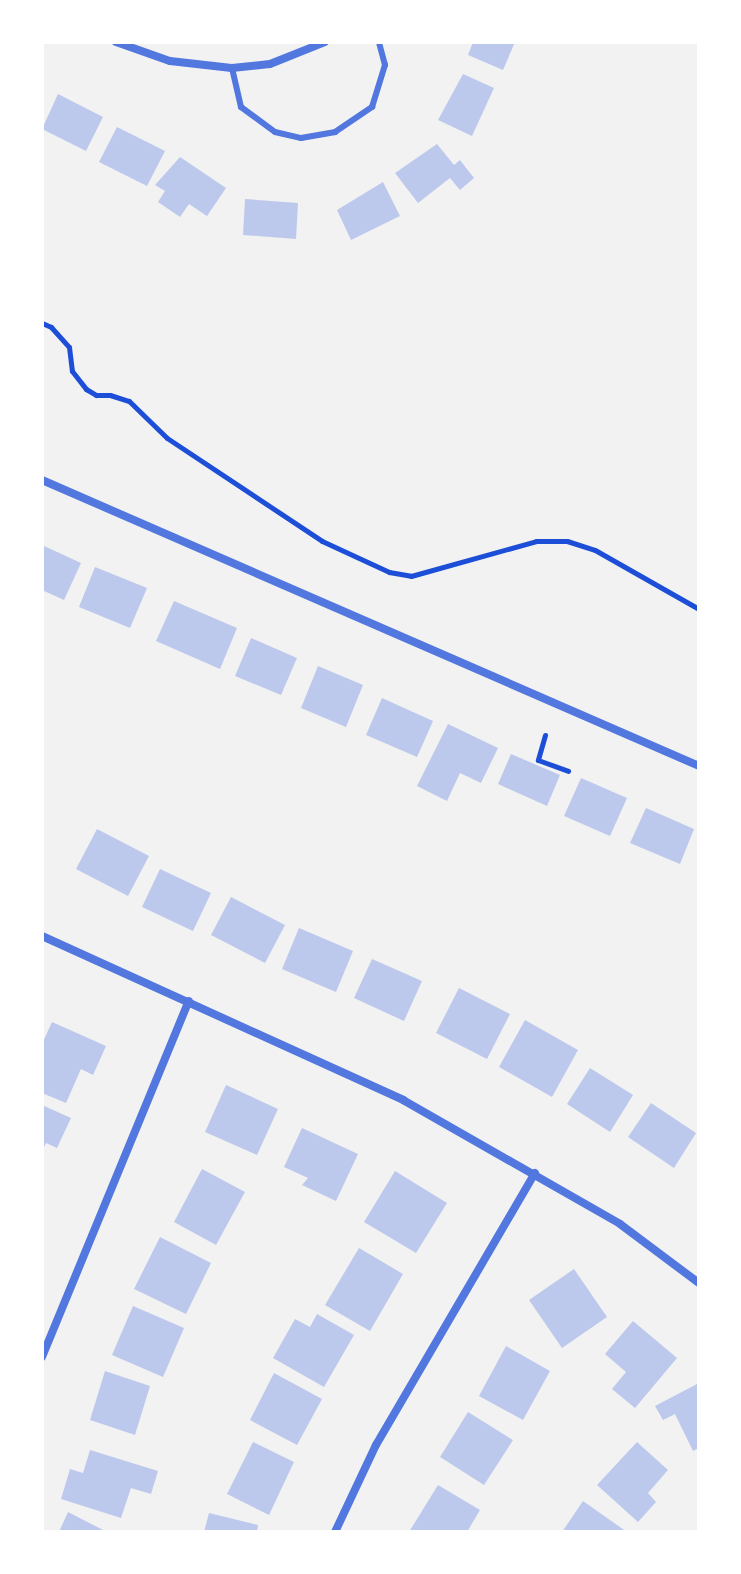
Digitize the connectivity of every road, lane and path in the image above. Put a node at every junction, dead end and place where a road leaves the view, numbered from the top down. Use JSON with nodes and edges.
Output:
{"nodes":[{"id":1,"x":116,"y":42,"type":"edge"},
{"id":2,"x":325,"y":42,"type":"edge"},
{"id":3,"x":379,"y":42,"type":"edge"},
{"id":4,"x":232,"y":68,"type":"junction"},
{"id":5,"x":42,"y":323,"type":"edge"},
{"id":6,"x":42,"y":480,"type":"edge"},
{"id":7,"x":699,"y":609,"type":"edge"},
{"id":8,"x":545,"y":735,"type":"dead end"},
{"id":9,"x":699,"y":766,"type":"edge"},
{"id":10,"x":568,"y":771,"type":"dead end"},
{"id":11,"x":42,"y":936,"type":"edge"},
{"id":12,"x":189,"y":1001,"type":"junction"},
{"id":13,"x":535,"y":1173,"type":"junction"},
{"id":14,"x":699,"y":1283,"type":"edge"},
{"id":15,"x":42,"y":1357,"type":"edge"},
{"id":16,"x":335,"y":1532,"type":"edge"}],
"edges":[{"from":1,"to":4,"type":"street"},
{"from":2,"to":4,"type":"street"},
{"from":3,"to":4,"type":"lane"},
{"from":5,"to":7,"type":"path"},
{"from":6,"to":9,"type":"street"},
{"from":8,"to":10,"type":"path"},
{"from":11,"to":12,"type":"street"},
{"from":12,"to":13,"type":"street"},
{"from":12,"to":15,"type":"street"},
{"from":13,"to":14,"type":"street"},
{"from":13,"to":16,"type":"street"}]}
